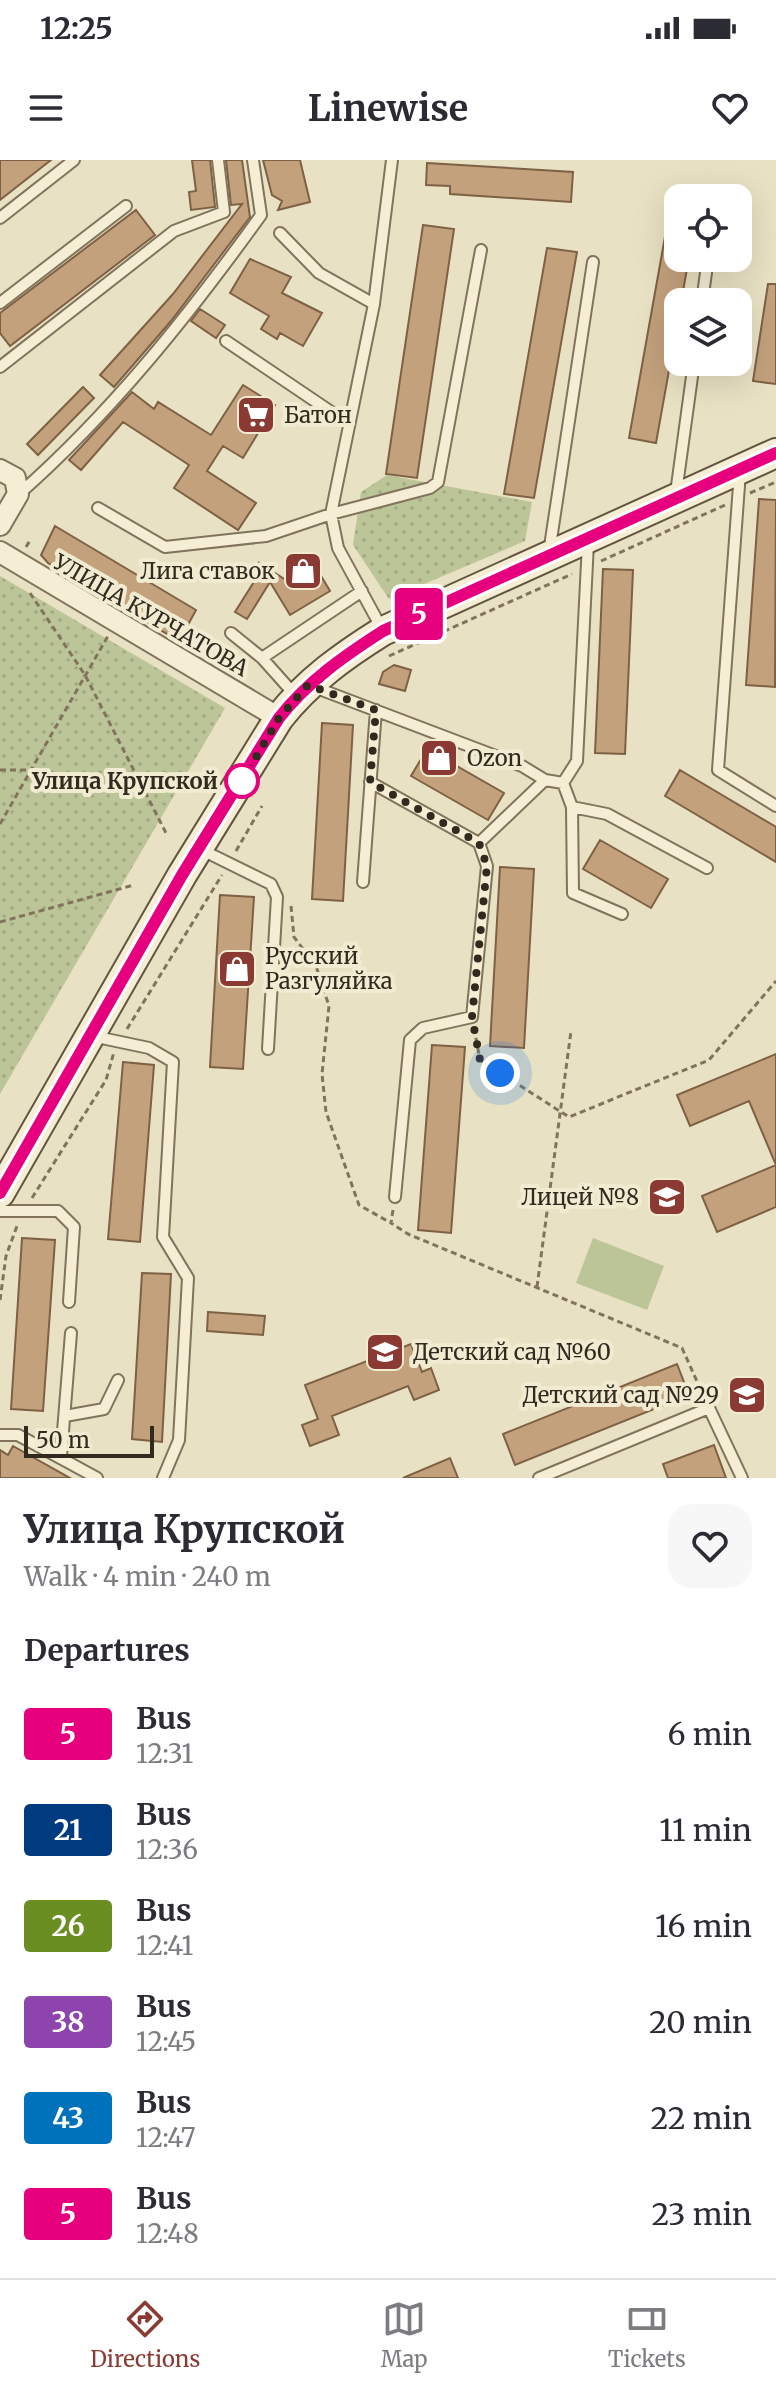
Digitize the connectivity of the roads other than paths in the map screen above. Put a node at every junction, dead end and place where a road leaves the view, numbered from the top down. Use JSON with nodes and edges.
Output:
{"nodes":[{"id":1,"x":74,"y":160,"type":"edge"},
{"id":2,"x":218,"y":160,"type":"edge"},
{"id":3,"x":253,"y":160,"type":"edge"},
{"id":4,"x":392,"y":160,"type":"edge"},
{"id":5,"x":126,"y":206,"type":"dead end"},
{"id":6,"x":0,"y":218,"type":"edge"},
{"id":7,"x":280,"y":233,"type":"dead end"},
{"id":8,"x":481,"y":250,"type":"dead end"},
{"id":9,"x":593,"y":262,"type":"dead end"},
{"id":10,"x":0,"y":303,"type":"edge"},
{"id":11,"x":374,"y":304,"type":"junction"},
{"id":12,"x":226,"y":341,"type":"dead end"},
{"id":13,"x":0,"y":367,"type":"edge"},
{"id":14,"x":692,"y":376,"type":"edge"},
{"id":15,"x":349,"y":424,"type":"junction"},
{"id":16,"x":776,"y":453,"type":"edge"},
{"id":17,"x":0,"y":470,"type":"edge"},
{"id":18,"x":740,"y":470,"type":"junction"},
{"id":19,"x":18,"y":494,"type":"junction"},
{"id":20,"x":675,"y":499,"type":"junction"},
{"id":21,"x":98,"y":508,"type":"dead end"},
{"id":22,"x":331,"y":514,"type":"junction"},
{"id":23,"x":0,"y":525,"type":"edge"},
{"id":24,"x":589,"y":537,"type":"junction"},
{"id":25,"x":549,"y":555,"type":"junction"},
{"id":26,"x":8,"y":557,"type":"edge"},
{"id":27,"x":362,"y":591,"type":"junction"},
{"id":28,"x":383,"y":631,"type":"junction"},
{"id":29,"x":231,"y":633,"type":"dead end"},
{"id":30,"x":262,"y":658,"type":"junction"},
{"id":31,"x":294,"y":700,"type":"junction"},
{"id":32,"x":376,"y":710,"type":"junction"},
{"id":33,"x":545,"y":780,"type":"junction"},
{"id":34,"x":370,"y":782,"type":"junction"},
{"id":35,"x":563,"y":783,"type":"junction"},
{"id":36,"x":776,"y":806,"type":"edge"},
{"id":37,"x":572,"y":807,"type":"junction"},
{"id":38,"x":479,"y":843,"type":"junction"},
{"id":39,"x":198,"y":848,"type":"junction"},
{"id":40,"x":707,"y":868,"type":"dead end"},
{"id":41,"x":363,"y":882,"type":"dead end"},
{"id":42,"x":622,"y":914,"type":"dead end"},
{"id":43,"x":104,"y":1039,"type":"junction"},
{"id":44,"x":268,"y":1049,"type":"dead end"},
{"id":45,"x":0,"y":1193,"type":"edge"},
{"id":46,"x":395,"y":1197,"type":"road end"},
{"id":47,"x":0,"y":1211,"type":"edge"},
{"id":48,"x":69,"y":1302,"type":"dead end"},
{"id":49,"x":71,"y":1333,"type":"dead end"},
{"id":50,"x":118,"y":1380,"type":"dead end"},
{"id":51,"x":65,"y":1416,"type":"junction"},
{"id":52,"x":0,"y":1435,"type":"edge"},
{"id":53,"x":61,"y":1456,"type":"junction"},
{"id":54,"x":97,"y":1478,"type":"edge"},
{"id":55,"x":163,"y":1478,"type":"edge"},
{"id":56,"x":539,"y":1478,"type":"edge"},
{"id":57,"x":742,"y":1478,"type":"edge"}],
"edges":[{"from":1,"to":6,"type":"lane"},
{"from":2,"to":13,"type":"lane"},
{"from":3,"to":19,"type":"lane"},
{"from":4,"to":11,"type":"lane"},
{"from":5,"to":10,"type":"lane"},
{"from":7,"to":11,"type":"lane"},
{"from":8,"to":22,"type":"lane"},
{"from":9,"to":25,"type":"lane"},
{"from":11,"to":15,"type":"lane"},
{"from":12,"to":15,"type":"lane"},
{"from":14,"to":20,"type":"lane"},
{"from":15,"to":22,"type":"lane"},
{"from":16,"to":18,"type":"street"},
{"from":17,"to":19,"type":"street"},
{"from":18,"to":20,"type":"street"},
{"from":18,"to":36,"type":"lane"},
{"from":19,"to":23,"type":"street"},
{"from":20,"to":24,"type":"street"},
{"from":21,"to":22,"type":"lane"},
{"from":22,"to":27,"type":"lane"},
{"from":24,"to":25,"type":"street"},
{"from":24,"to":35,"type":"lane"},
{"from":25,"to":28,"type":"street"},
{"from":26,"to":31,"type":"street","name":"УЛИЦА КУРЧАТОВА"},
{"from":27,"to":28,"type":"lane"},
{"from":27,"to":30,"type":"lane"},
{"from":28,"to":31,"type":"street"},
{"from":29,"to":30,"type":"lane"},
{"from":30,"to":31,"type":"lane"},
{"from":31,"to":32,"type":"lane"},
{"from":31,"to":39,"type":"street"},
{"from":32,"to":33,"type":"lane"},
{"from":32,"to":34,"type":"lane"},
{"from":33,"to":35,"type":"lane"},
{"from":33,"to":38,"type":"lane"},
{"from":34,"to":38,"type":"lane"},
{"from":34,"to":41,"type":"lane"},
{"from":35,"to":37,"type":"lane"},
{"from":37,"to":40,"type":"lane"},
{"from":37,"to":42,"type":"lane"},
{"from":38,"to":46,"type":"lane"},
{"from":39,"to":43,"type":"street"},
{"from":39,"to":44,"type":"lane"},
{"from":43,"to":45,"type":"street"},
{"from":43,"to":55,"type":"lane"},
{"from":47,"to":48,"type":"lane"},
{"from":49,"to":51,"type":"lane"},
{"from":50,"to":51,"type":"lane"},
{"from":51,"to":53,"type":"lane"},
{"from":52,"to":53,"type":"lane"},
{"from":53,"to":54,"type":"lane"},
{"from":56,"to":57,"type":"lane"}]}
